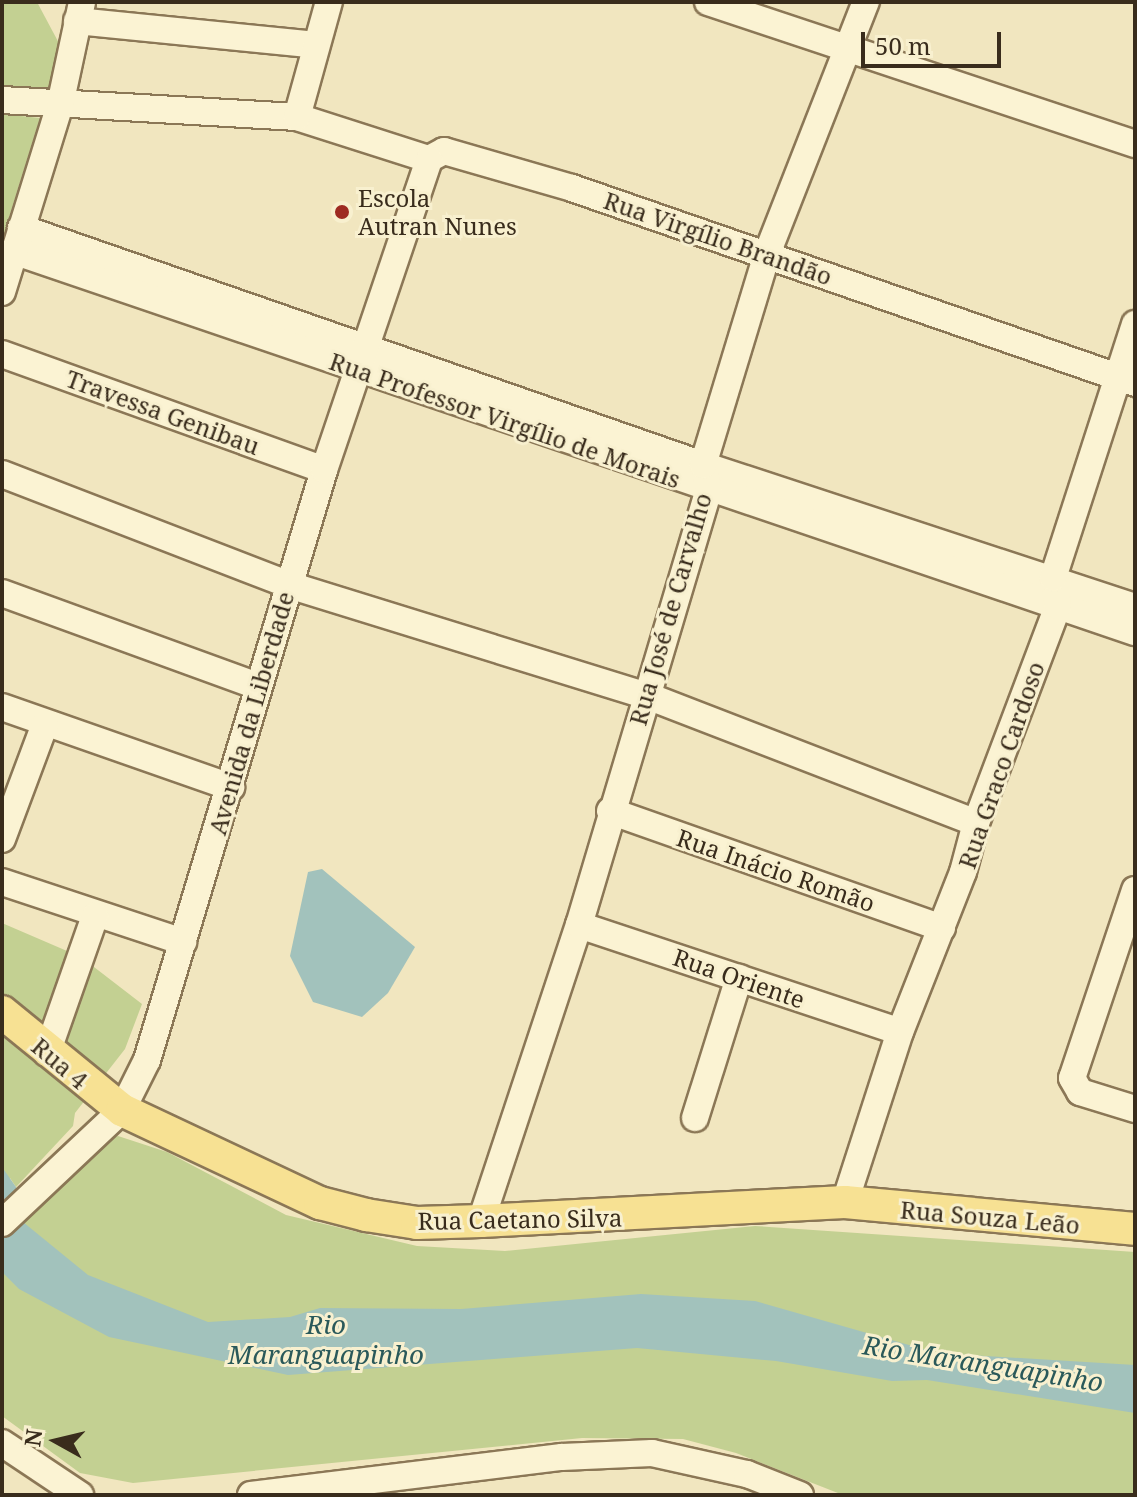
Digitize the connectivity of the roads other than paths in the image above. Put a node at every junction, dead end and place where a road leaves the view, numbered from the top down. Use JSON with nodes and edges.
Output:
{"nodes":[{"id":1,"x":329,"y":2,"type":"edge"},
{"id":2,"x":708,"y":2,"type":"edge"},
{"id":3,"x":866,"y":2,"type":"edge"},
{"id":4,"x":79,"y":11,"type":"edge"},
{"id":5,"x":316,"y":45,"type":"junction"},
{"id":6,"x":848,"y":53,"type":"junction"},
{"id":7,"x":11,"y":101,"type":"edge"},
{"id":8,"x":60,"y":105,"type":"junction"},
{"id":9,"x":297,"y":117,"type":"junction"},
{"id":10,"x":1135,"y":144,"type":"edge"},
{"id":11,"x":429,"y":159,"type":"junction"},
{"id":12,"x":17,"y":239,"type":"junction"},
{"id":13,"x":767,"y":254,"type":"junction"},
{"id":14,"x":2,"y":292,"type":"edge"},
{"id":15,"x":1135,"y":324,"type":"edge"},
{"id":16,"x":2,"y":354,"type":"edge"},
{"id":17,"x":361,"y":358,"type":"junction"},
{"id":18,"x":1127,"y":380,"type":"edge"},
{"id":19,"x":324,"y":470,"type":"junction"},
{"id":20,"x":2,"y":474,"type":"edge"},
{"id":21,"x":706,"y":477,"type":"junction"},
{"id":22,"x":888,"y":534,"type":"junction"},
{"id":23,"x":1053,"y":578,"type":"junction"},
{"id":24,"x":289,"y":585,"type":"junction"},
{"id":25,"x":2,"y":593,"type":"edge"},
{"id":26,"x":1058,"y":606,"type":"junction"},
{"id":27,"x":1135,"y":607,"type":"edge"},
{"id":28,"x":1135,"y":632,"type":"edge"},
{"id":29,"x":258,"y":686,"type":"junction"},
{"id":30,"x":645,"y":695,"type":"junction"},
{"id":31,"x":2,"y":707,"type":"edge"},
{"id":32,"x":45,"y":724,"type":"junction"},
{"id":33,"x":231,"y":787,"type":"junction"},
{"id":34,"x":610,"y":811,"type":"junction"},
{"id":35,"x":976,"y":823,"type":"junction"},
{"id":36,"x":2,"y":839,"type":"edge"},
{"id":37,"x":2,"y":882,"type":"edge"},
{"id":38,"x":1135,"y":890,"type":"edge"},
{"id":39,"x":95,"y":916,"type":"junction"},
{"id":40,"x":579,"y":925,"type":"junction"},
{"id":41,"x":942,"y":928,"type":"junction"},
{"id":42,"x":183,"y":942,"type":"junction"},
{"id":43,"x":1127,"y":942,"type":"edge"},
{"id":44,"x":739,"y":978,"type":"junction"},
{"id":45,"x":2,"y":1012,"type":"edge"},
{"id":46,"x":900,"y":1032,"type":"junction"},
{"id":47,"x":47,"y":1053,"type":"junction"},
{"id":48,"x":1135,"y":1109,"type":"edge"},
{"id":49,"x":122,"y":1110,"type":"junction"},
{"id":50,"x":695,"y":1118,"type":"dead end"},
{"id":51,"x":845,"y":1202,"type":"junction"},
{"id":52,"x":481,"y":1221,"type":"junction"},
{"id":53,"x":2,"y":1223,"type":"edge"},
{"id":54,"x":1135,"y":1229,"type":"edge"},
{"id":55,"x":2,"y":1443,"type":"edge"},
{"id":56,"x":744,"y":1484,"type":"edge"},
{"id":57,"x":302,"y":1493,"type":"edge"},
{"id":58,"x":78,"y":1495,"type":"edge"},
{"id":59,"x":251,"y":1495,"type":"edge"},
{"id":60,"x":800,"y":1495,"type":"edge"}],
"edges":[{"from":1,"to":5,"type":"street"},
{"from":2,"to":6,"type":"street"},
{"from":3,"to":6,"type":"street","name":"Rua José de Carvalho"},
{"from":4,"to":5,"type":"street"},
{"from":4,"to":8,"type":"street"},
{"from":5,"to":9,"type":"street"},
{"from":6,"to":10,"type":"street"},
{"from":6,"to":13,"type":"street","name":"Rua José de Carvalho"},
{"from":7,"to":8,"type":"street","name":"Rua Virgílio Brandão"},
{"from":8,"to":9,"type":"street","name":"Rua Virgílio Brandão"},
{"from":8,"to":12,"type":"street"},
{"from":9,"to":11,"type":"street","name":"Rua Virgílio Brandão"},
{"from":11,"to":13,"type":"street","name":"Rua Virgílio Brandão"},
{"from":11,"to":17,"type":"street","name":"Avenida da Liberdade"},
{"from":12,"to":14,"type":"street"},
{"from":12,"to":17,"type":"street","name":"Rua Professor Virgílio de Morais"},
{"from":13,"to":18,"type":"street","name":"Rua Virgílio Brandão"},
{"from":13,"to":21,"type":"street","name":"Rua José de Carvalho"},
{"from":15,"to":18,"type":"street"},
{"from":16,"to":19,"type":"street","name":"Travessa Genibau"},
{"from":17,"to":19,"type":"street","name":"Avenida da Liberdade"},
{"from":17,"to":21,"type":"street","name":"Rua Professor Virgílio de Morais"},
{"from":18,"to":23,"type":"street"},
{"from":19,"to":24,"type":"street","name":"Avenida da Liberdade"},
{"from":20,"to":24,"type":"street"},
{"from":21,"to":22,"type":"street","name":"Rua Professor Virgílio de Morais"},
{"from":21,"to":30,"type":"street","name":"Rua José de Carvalho"},
{"from":22,"to":23,"type":"street","name":"Rua Professor Virgílio de Morais"},
{"from":22,"to":26,"type":"street","name":"Rua Professor Virgílio de Morais"},
{"from":23,"to":26,"type":"street"},
{"from":23,"to":27,"type":"street","name":"Rua Professor Virgílio de Morais"},
{"from":24,"to":29,"type":"street","name":"Avenida da Liberdade"},
{"from":24,"to":30,"type":"street"},
{"from":25,"to":29,"type":"street"},
{"from":26,"to":28,"type":"street","name":"Rua Professor Virgílio de Morais"},
{"from":26,"to":35,"type":"street","name":"Rua Graco Cardoso"},
{"from":29,"to":33,"type":"street","name":"Avenida da Liberdade"},
{"from":30,"to":34,"type":"street","name":"Rua José de Carvalho"},
{"from":30,"to":35,"type":"street"},
{"from":31,"to":32,"type":"street"},
{"from":32,"to":33,"type":"street"},
{"from":32,"to":36,"type":"street"},
{"from":33,"to":42,"type":"street","name":"Avenida da Liberdade"},
{"from":34,"to":40,"type":"street","name":"Rua José de Carvalho"},
{"from":34,"to":41,"type":"street","name":"Rua Inácio Romão"},
{"from":35,"to":41,"type":"street","name":"Rua Graco Cardoso"},
{"from":37,"to":39,"type":"street"},
{"from":38,"to":43,"type":"street"},
{"from":39,"to":42,"type":"street"},
{"from":39,"to":47,"type":"street"},
{"from":40,"to":44,"type":"street","name":"Rua Oriente"},
{"from":40,"to":52,"type":"street","name":"Rua José de Carvalho"},
{"from":41,"to":46,"type":"street","name":"Rua Graco Cardoso"},
{"from":42,"to":49,"type":"street","name":"Avenida da Liberdade"},
{"from":43,"to":48,"type":"street"},
{"from":44,"to":46,"type":"street","name":"Rua Oriente"},
{"from":44,"to":50,"type":"street"},
{"from":45,"to":47,"type":"main road","name":"Rua 4"},
{"from":46,"to":51,"type":"street","name":"Rua Graco Cardoso"},
{"from":47,"to":49,"type":"main road","name":"Rua 4"},
{"from":49,"to":52,"type":"main road","name":"Rua Caetano Silva"},
{"from":49,"to":53,"type":"street","name":"Avenida da Liberdade"},
{"from":51,"to":52,"type":"main road","name":"Rua Caetano Silva"},
{"from":51,"to":54,"type":"main road","name":"Rua Souza Leão"},
{"from":55,"to":58,"type":"street"},
{"from":56,"to":57,"type":"street"},
{"from":56,"to":60,"type":"street"},
{"from":57,"to":59,"type":"street"}]}
